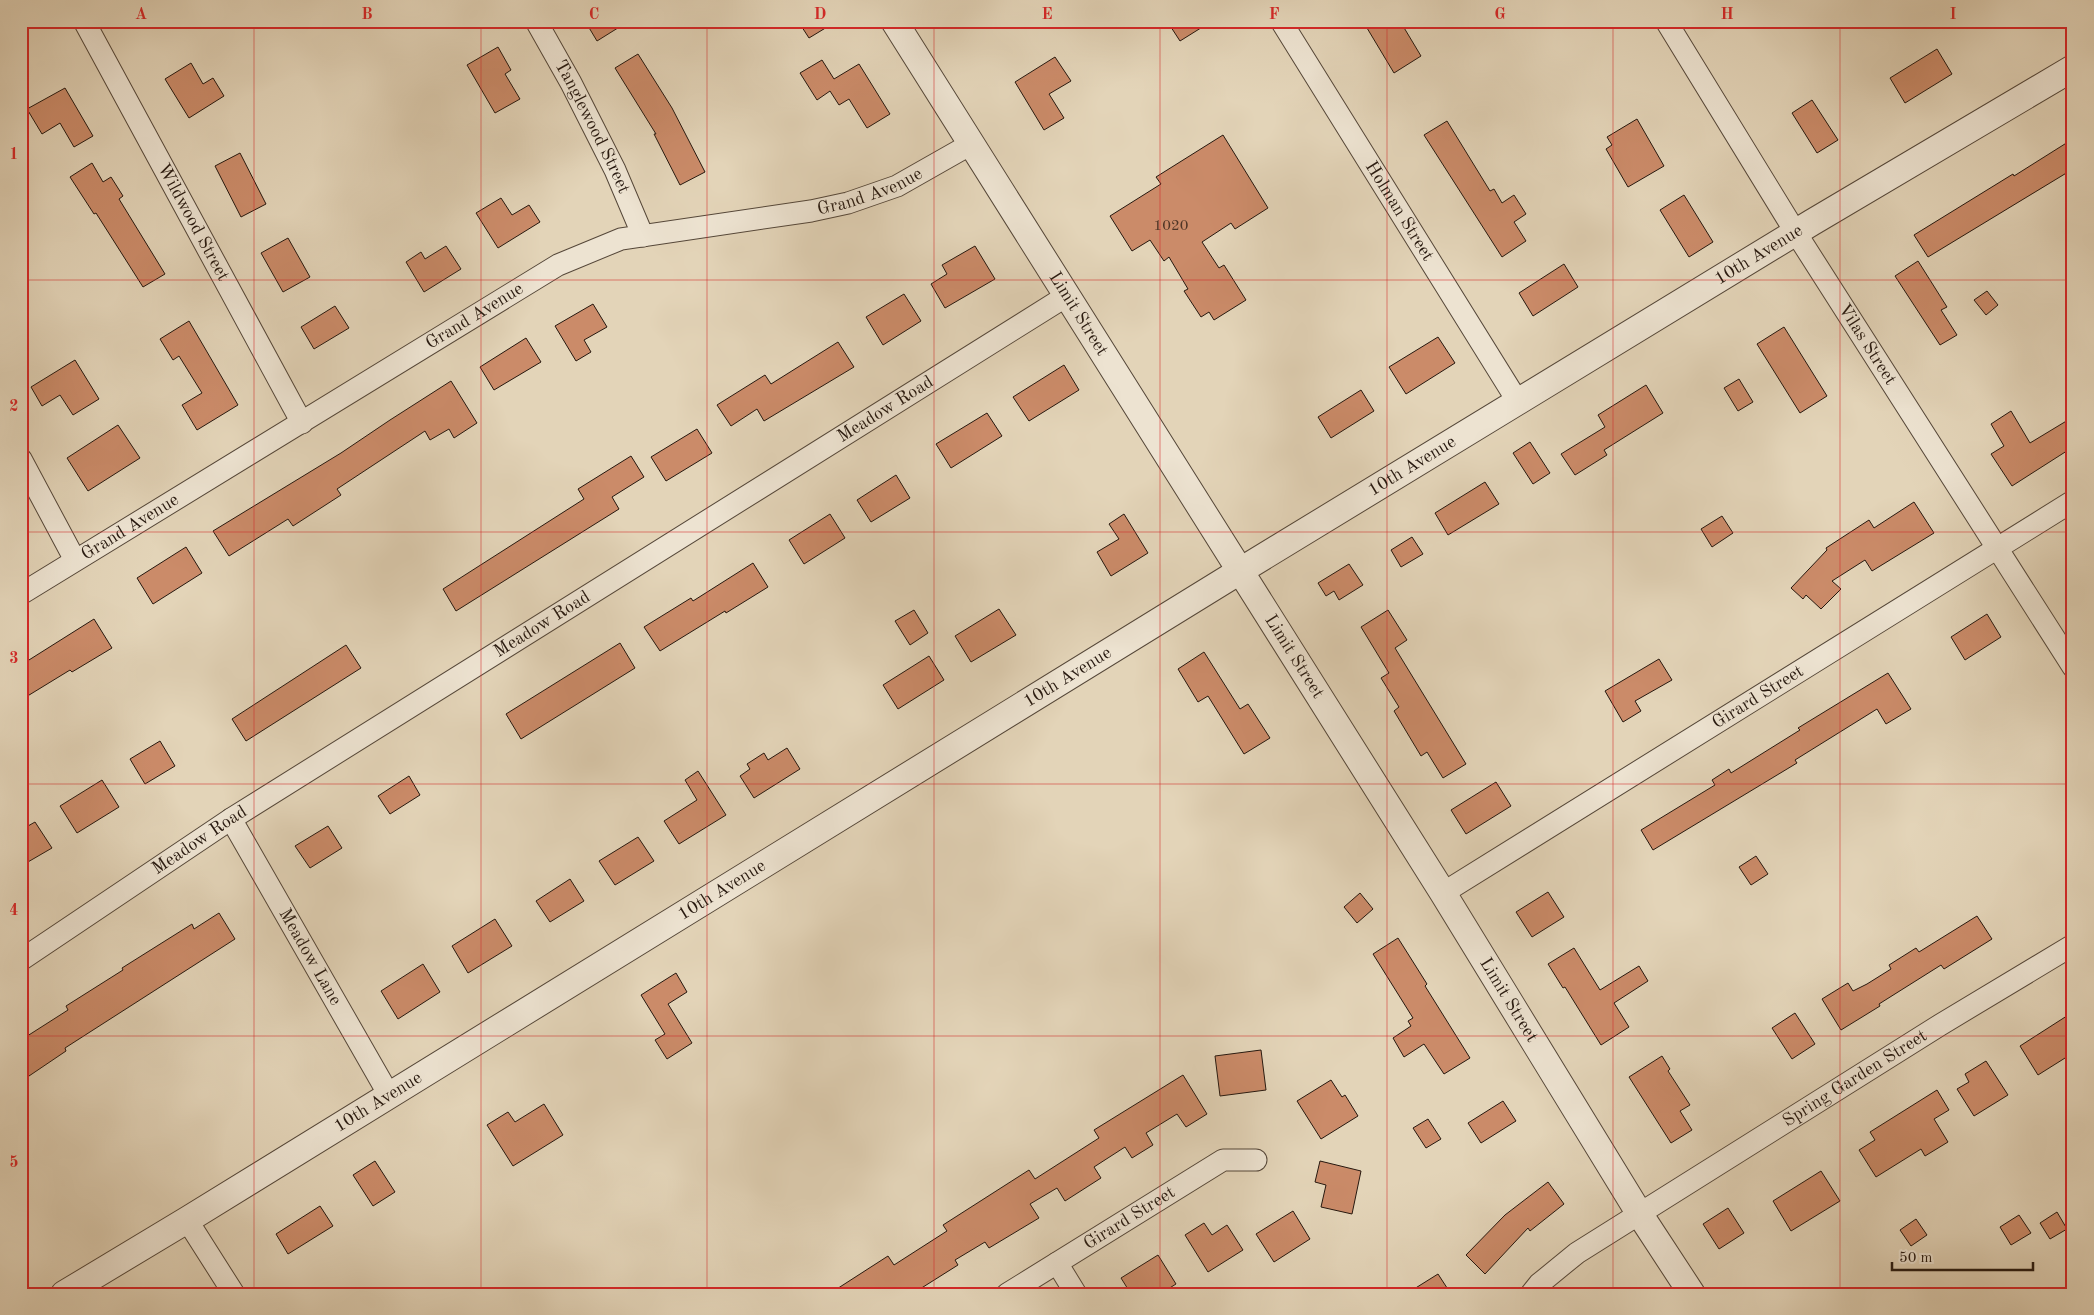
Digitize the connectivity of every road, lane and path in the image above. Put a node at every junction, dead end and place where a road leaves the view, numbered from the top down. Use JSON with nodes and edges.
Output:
{"nodes":[{"id":1,"x":84,"y":21,"type":"edge"},
{"id":2,"x":536,"y":21,"type":"edge"},
{"id":3,"x":894,"y":21,"type":"edge"},
{"id":4,"x":1281,"y":21,"type":"edge"},
{"id":5,"x":1666,"y":21,"type":"edge"},
{"id":6,"x":2073,"y":68,"type":"edge"},
{"id":7,"x":971,"y":144,"type":"junction"},
{"id":8,"x":1796,"y":233,"type":"junction"},
{"id":9,"x":643,"y":236,"type":"junction"},
{"id":10,"x":1068,"y":295,"type":"junction"},
{"id":11,"x":1518,"y":402,"type":"junction"},
{"id":12,"x":302,"y":423,"type":"junction"},
{"id":13,"x":21,"y":459,"type":"edge"},
{"id":14,"x":2073,"y":501,"type":"edge"},
{"id":15,"x":1996,"y":547,"type":"junction"},
{"id":16,"x":75,"y":560,"type":"junction"},
{"id":17,"x":1240,"y":571,"type":"junction"},
{"id":18,"x":21,"y":594,"type":"edge"},
{"id":19,"x":2073,"y":667,"type":"edge"},
{"id":20,"x":231,"y":819,"type":"junction"},
{"id":21,"x":1443,"y":893,"type":"junction"},
{"id":22,"x":2073,"y":945,"type":"edge"},
{"id":23,"x":21,"y":960,"type":"edge"},
{"id":24,"x":389,"y":1096,"type":"junction"},
{"id":25,"x":1256,"y":1160,"type":"dead end"},
{"id":26,"x":1640,"y":1213,"type":"junction"},
{"id":27,"x":187,"y":1220,"type":"junction"},
{"id":28,"x":1057,"y":1263,"type":"junction"},
{"id":29,"x":64,"y":1294,"type":"edge"},
{"id":30,"x":234,"y":1294,"type":"edge"},
{"id":31,"x":1007,"y":1294,"type":"edge"},
{"id":32,"x":1076,"y":1294,"type":"edge"},
{"id":33,"x":1531,"y":1294,"type":"edge"},
{"id":34,"x":1692,"y":1294,"type":"edge"}],
"edges":[{"from":1,"to":12,"type":"street","name":"Wildwood Street"},
{"from":2,"to":9,"type":"street","name":"Tanglewood Street"},
{"from":3,"to":7,"type":"street","name":"Limit Street"},
{"from":4,"to":11,"type":"street","name":"Holman Street"},
{"from":5,"to":8,"type":"street","name":"Vilas Street"},
{"from":6,"to":8,"type":"street","name":"10th Avenue"},
{"from":7,"to":9,"type":"street","name":"Grand Avenue"},
{"from":7,"to":10,"type":"street","name":"Limit Street"},
{"from":8,"to":11,"type":"street","name":"10th Avenue"},
{"from":8,"to":15,"type":"street","name":"Vilas Street"},
{"from":9,"to":12,"type":"street","name":"Grand Avenue"},
{"from":10,"to":17,"type":"street","name":"Limit Street"},
{"from":10,"to":20,"type":"street","name":"Meadow Road"},
{"from":11,"to":17,"type":"street","name":"10th Avenue"},
{"from":12,"to":16,"type":"street","name":"Grand Avenue"},
{"from":13,"to":16,"type":"street"},
{"from":14,"to":15,"type":"street","name":"Girard Street"},
{"from":15,"to":19,"type":"street","name":"Vilas Street"},
{"from":15,"to":21,"type":"street","name":"Girard Street"},
{"from":16,"to":18,"type":"street","name":"Grand Avenue"},
{"from":17,"to":21,"type":"street","name":"Limit Street"},
{"from":17,"to":24,"type":"street","name":"10th Avenue"},
{"from":20,"to":23,"type":"street","name":"Meadow Road"},
{"from":20,"to":24,"type":"street","name":"Meadow Lane"},
{"from":21,"to":26,"type":"street","name":"Limit Street"},
{"from":22,"to":26,"type":"street","name":"Spring Garden Street"},
{"from":24,"to":27,"type":"street","name":"10th Avenue"},
{"from":25,"to":28,"type":"street","name":"Girard Street"},
{"from":26,"to":33,"type":"street","name":"Spring Garden Street"},
{"from":26,"to":34,"type":"street","name":"Limit Street"},
{"from":27,"to":29,"type":"street","name":"10th Avenue"},
{"from":27,"to":30,"type":"street"},
{"from":28,"to":31,"type":"street","name":"Girard Street"},
{"from":28,"to":32,"type":"street"}]}
